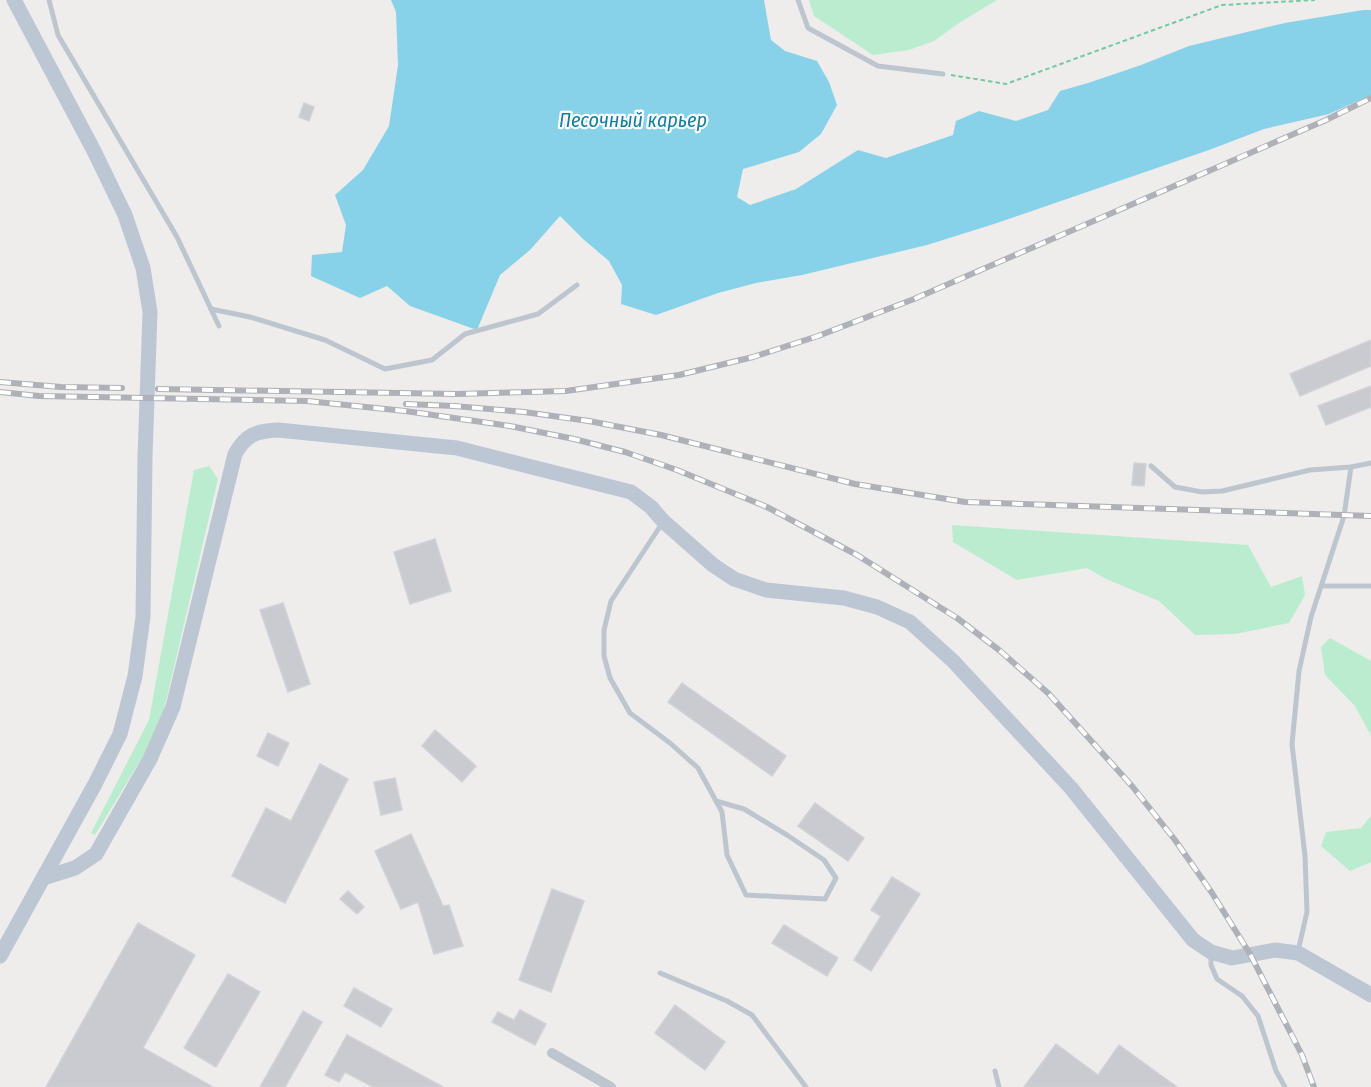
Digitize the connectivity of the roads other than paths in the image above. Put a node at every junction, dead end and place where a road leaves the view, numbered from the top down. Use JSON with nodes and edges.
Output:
{"nodes":[{"id":1,"x":14,"y":0,"type":"edge"},
{"id":2,"x":49,"y":0,"type":"edge"},
{"id":3,"x":798,"y":0,"type":"edge"},
{"id":4,"x":943,"y":74,"type":"road end"},
{"id":5,"x":577,"y":285,"type":"dead end"},
{"id":6,"x":211,"y":309,"type":"junction"},
{"id":7,"x":219,"y":326,"type":"dead end"},
{"id":8,"x":1371,"y":463,"type":"edge"},
{"id":9,"x":1151,"y":466,"type":"dead end"},
{"id":10,"x":1351,"y":467,"type":"junction"},
{"id":11,"x":663,"y":521,"type":"junction"},
{"id":12,"x":1322,"y":586,"type":"junction"},
{"id":13,"x":1371,"y":586,"type":"edge"},
{"id":14,"x":716,"y":801,"type":"junction"},
{"id":15,"x":43,"y":878,"type":"junction"},
{"id":16,"x":1211,"y":952,"type":"junction"},
{"id":17,"x":1298,"y":954,"type":"junction"},
{"id":18,"x":0,"y":956,"type":"edge"},
{"id":19,"x":660,"y":973,"type":"dead end"},
{"id":20,"x":1371,"y":995,"type":"edge"},
{"id":21,"x":552,"y":1053,"type":"dead end"},
{"id":22,"x":995,"y":1071,"type":"dead end"},
{"id":23,"x":611,"y":1087,"type":"edge"},
{"id":24,"x":806,"y":1087,"type":"edge"},
{"id":25,"x":999,"y":1087,"type":"edge"},
{"id":26,"x":1285,"y":1087,"type":"edge"}],
"edges":[{"from":1,"to":15,"type":"street"},
{"from":2,"to":6,"type":"lane"},
{"from":3,"to":4,"type":"lane"},
{"from":5,"to":6,"type":"lane"},
{"from":6,"to":7,"type":"lane"},
{"from":8,"to":10,"type":"lane"},
{"from":9,"to":10,"type":"lane"},
{"from":10,"to":12,"type":"lane"},
{"from":11,"to":14,"type":"lane"},
{"from":11,"to":15,"type":"street"},
{"from":11,"to":16,"type":"street"},
{"from":12,"to":13,"type":"lane"},
{"from":12,"to":17,"type":"lane"},
{"from":14,"to":14,"type":"lane"},
{"from":15,"to":18,"type":"street"},
{"from":16,"to":17,"type":"street"},
{"from":16,"to":26,"type":"lane"},
{"from":17,"to":20,"type":"street"},
{"from":19,"to":24,"type":"lane"},
{"from":21,"to":23,"type":"street"},
{"from":22,"to":25,"type":"lane"}]}
